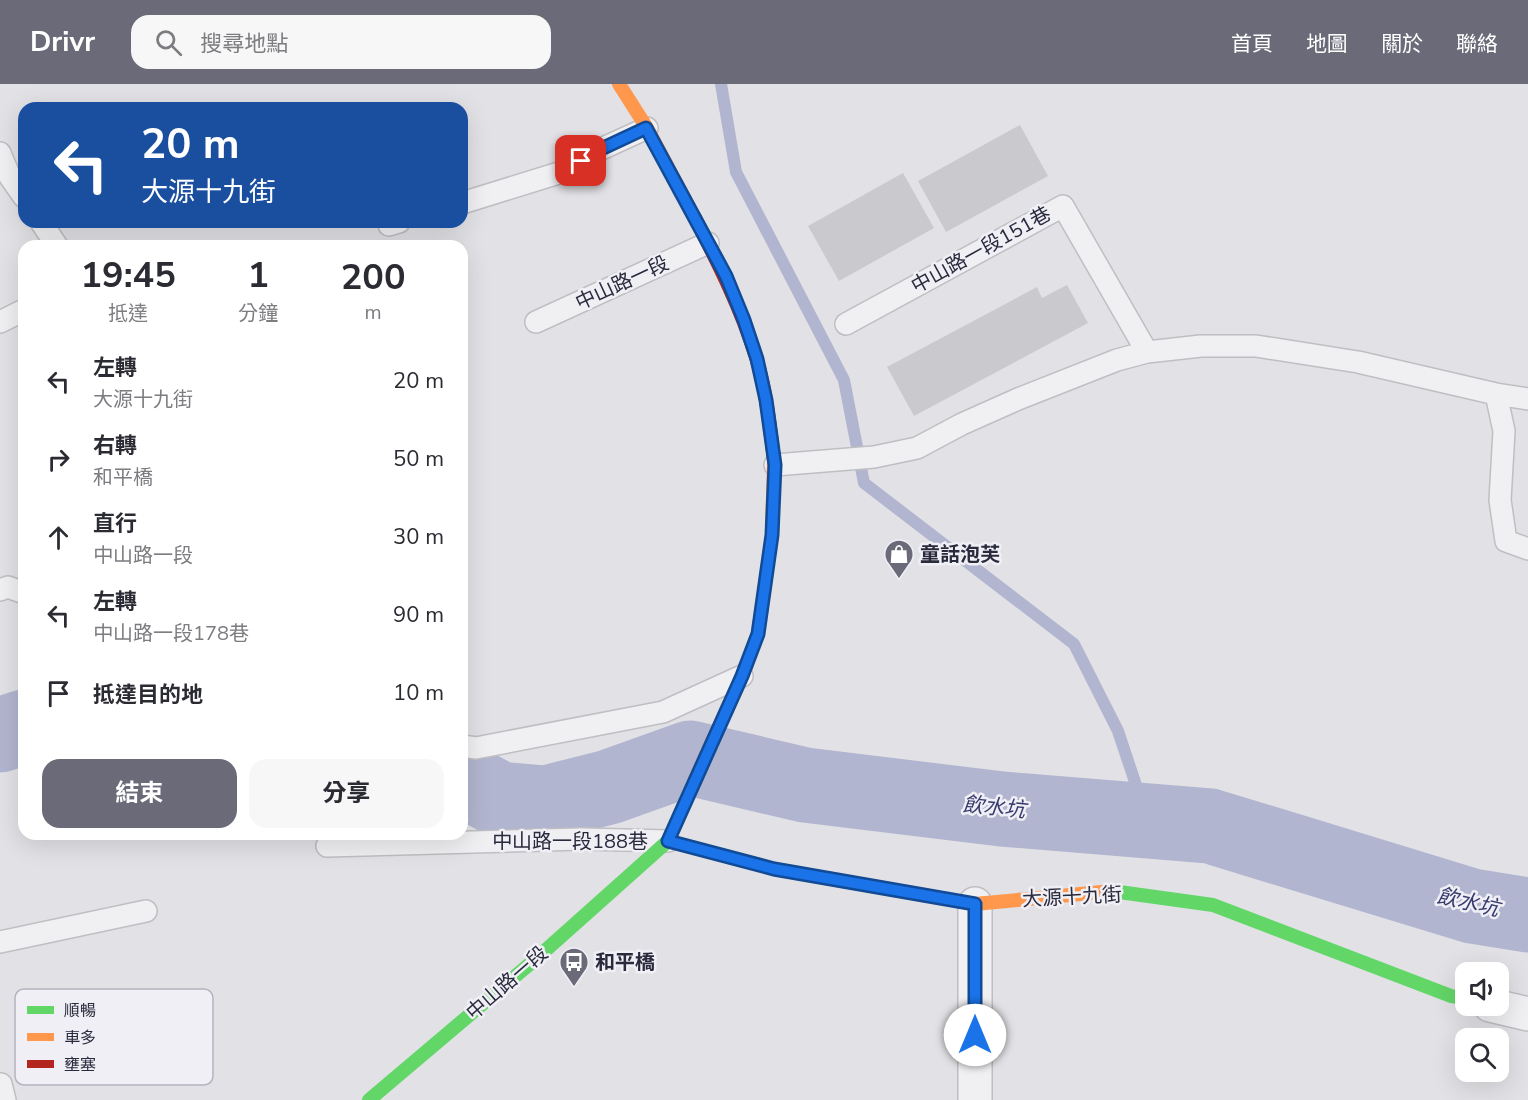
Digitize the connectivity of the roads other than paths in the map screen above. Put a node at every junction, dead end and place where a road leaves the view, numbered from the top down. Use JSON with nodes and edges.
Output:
{"nodes":[{"id":1,"x":619,"y":84,"type":"edge"},
{"id":2,"x":646,"y":128,"type":"junction"},
{"id":3,"x":0,"y":153,"type":"edge"},
{"id":4,"x":18,"y":188,"type":"edge"},
{"id":5,"x":468,"y":201,"type":"edge"},
{"id":6,"x":708,"y":243,"type":"junction"},
{"id":7,"x":18,"y":313,"type":"edge"},
{"id":8,"x":0,"y":322,"type":"edge"},
{"id":9,"x":536,"y":322,"type":"dead end"},
{"id":10,"x":846,"y":324,"type":"dead end"},
{"id":11,"x":1147,"y":352,"type":"junction"},
{"id":12,"x":1496,"y":394,"type":"junction"},
{"id":13,"x":1528,"y":399,"type":"edge"},
{"id":14,"x":775,"y":465,"type":"junction"},
{"id":15,"x":1528,"y":549,"type":"edge"},
{"id":16,"x":0,"y":590,"type":"edge"},
{"id":17,"x":18,"y":591,"type":"edge"},
{"id":18,"x":742,"y":676,"type":"junction"},
{"id":19,"x":468,"y":747,"type":"edge"},
{"id":20,"x":669,"y":840,"type":"junction"},
{"id":21,"x":327,"y":846,"type":"dead end"},
{"id":22,"x":975,"y":904,"type":"junction"},
{"id":23,"x":146,"y":911,"type":"dead end"},
{"id":24,"x":0,"y":942,"type":"edge"},
{"id":25,"x":1455,"y":996,"type":"edge"},
{"id":26,"x":1509,"y":1010,"type":"edge"},
{"id":27,"x":1528,"y":1014,"type":"edge"},
{"id":28,"x":1,"y":1084,"type":"edge"},
{"id":29,"x":5,"y":1100,"type":"edge"},
{"id":30,"x":370,"y":1100,"type":"edge"},
{"id":31,"x":975,"y":1100,"type":"edge"}],
"edges":[{"from":1,"to":2,"type":"main road"},
{"from":2,"to":5,"type":"lane"},
{"from":2,"to":6,"type":"main road"},
{"from":3,"to":4,"type":"lane"},
{"from":6,"to":9,"type":"lane","name":"中山路一段"},
{"from":6,"to":14,"type":"main road"},
{"from":7,"to":8,"type":"lane"},
{"from":10,"to":11,"type":"lane","name":"中山路一段151巷"},
{"from":11,"to":12,"type":"lane"},
{"from":11,"to":14,"type":"lane"},
{"from":12,"to":13,"type":"lane"},
{"from":12,"to":15,"type":"lane"},
{"from":14,"to":18,"type":"main road"},
{"from":16,"to":17,"type":"lane"},
{"from":18,"to":19,"type":"lane"},
{"from":18,"to":20,"type":"main road"},
{"from":20,"to":21,"type":"lane","name":"中山路一段188巷"},
{"from":20,"to":22,"type":"main road","name":"大源十九街"},
{"from":20,"to":30,"type":"main road","name":"中山路一段"},
{"from":22,"to":25,"type":"main road","name":"大源十九街"},
{"from":22,"to":31,"type":"street"},
{"from":23,"to":24,"type":"lane"},
{"from":26,"to":27,"type":"street"},
{"from":28,"to":29,"type":"lane"}]}
